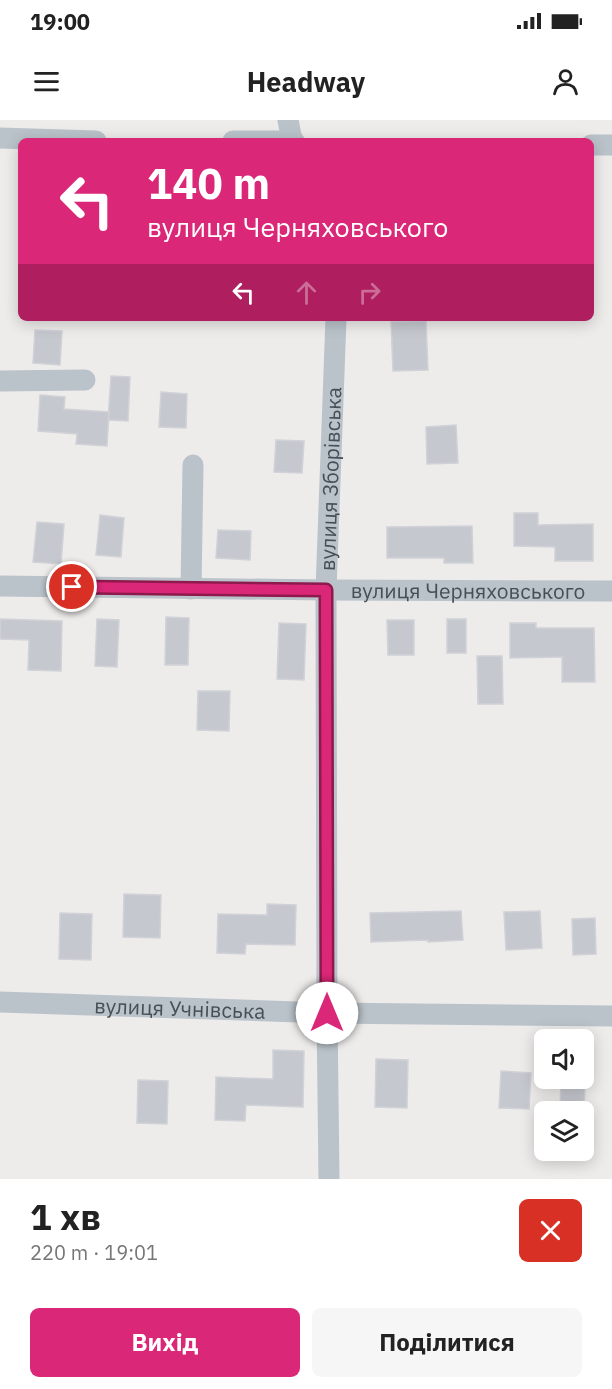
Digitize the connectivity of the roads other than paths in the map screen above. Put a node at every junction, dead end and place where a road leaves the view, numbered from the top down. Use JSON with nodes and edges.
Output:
{"nodes":[{"id":1,"x":288,"y":120,"type":"edge"},
{"id":2,"x":0,"y":138,"type":"edge"},
{"id":3,"x":292,"y":138,"type":"edge"},
{"id":4,"x":18,"y":139,"type":"edge"},
{"id":5,"x":594,"y":145,"type":"edge"},
{"id":6,"x":612,"y":145,"type":"edge"},
{"id":7,"x":336,"y":321,"type":"edge"},
{"id":8,"x":85,"y":380,"type":"dead end"},
{"id":9,"x":0,"y":381,"type":"edge"},
{"id":10,"x":193,"y":465,"type":"dead end"},
{"id":11,"x":0,"y":586,"type":"edge"},
{"id":12,"x":191,"y":589,"type":"junction"},
{"id":13,"x":326,"y":590,"type":"junction"},
{"id":14,"x":612,"y":591,"type":"edge"},
{"id":15,"x":0,"y":1002,"type":"edge"},
{"id":16,"x":327,"y":1013,"type":"junction"},
{"id":17,"x":612,"y":1016,"type":"edge"},
{"id":18,"x":329,"y":1179,"type":"edge"}],
"edges":[{"from":1,"to":3,"type":"street"},
{"from":2,"to":4,"type":"street"},
{"from":5,"to":6,"type":"street"},
{"from":7,"to":13,"type":"street","name":"вулиця Зборівська"},
{"from":8,"to":9,"type":"street"},
{"from":10,"to":12,"type":"street"},
{"from":11,"to":12,"type":"street","name":"вулиця Черняховського"},
{"from":12,"to":13,"type":"street","name":"вулиця Черняховського"},
{"from":13,"to":14,"type":"street","name":"вулиця Черняховського"},
{"from":13,"to":16,"type":"street","name":"вулиця Зборівська"},
{"from":15,"to":16,"type":"street","name":"вулиця Учнівська"},
{"from":16,"to":17,"type":"street","name":"вулиця Учнівська"},
{"from":16,"to":18,"type":"street","name":"вулиця Зборівська"}]}
